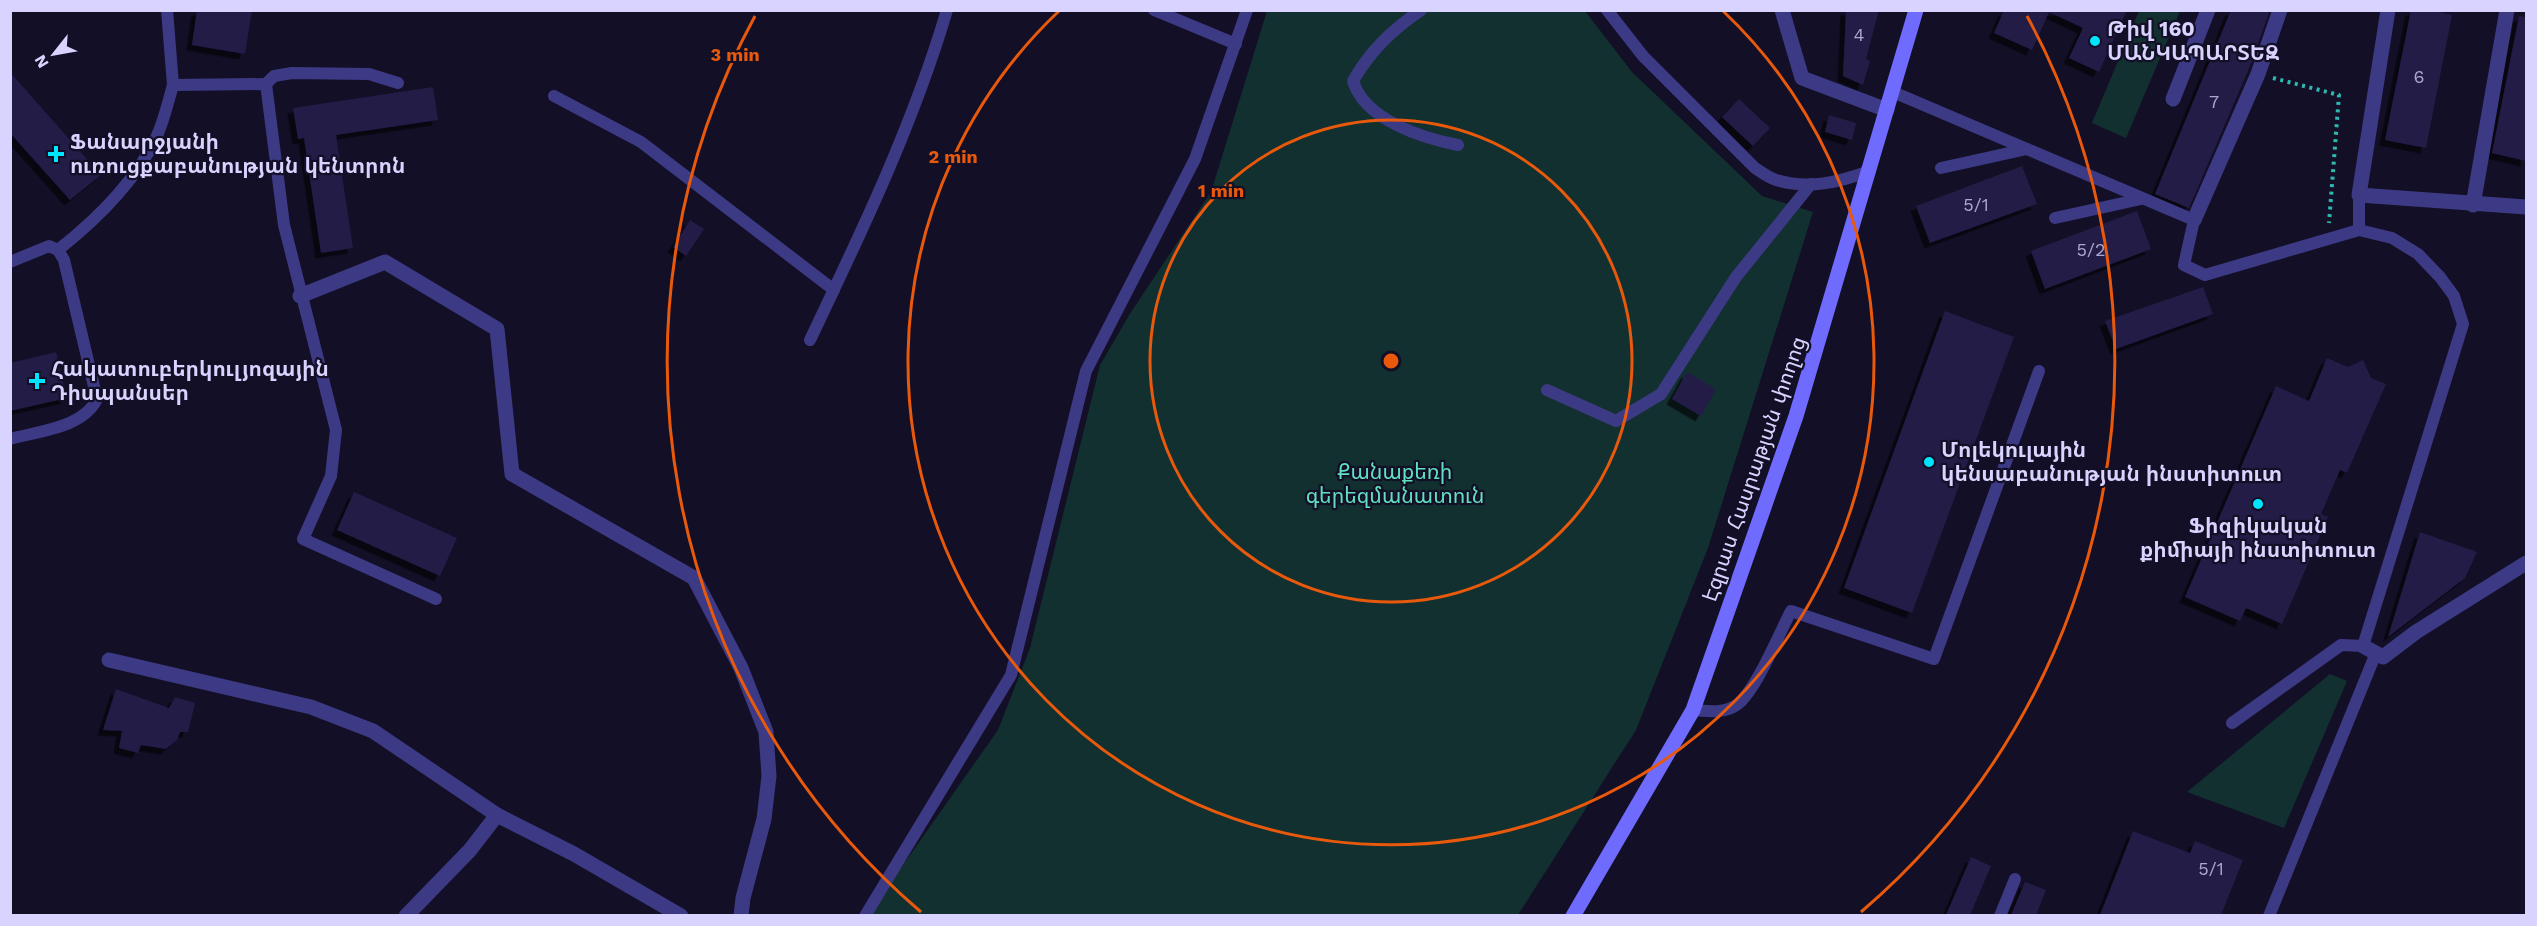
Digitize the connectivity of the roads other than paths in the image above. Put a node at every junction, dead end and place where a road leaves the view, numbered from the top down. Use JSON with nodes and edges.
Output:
{"nodes":[{"id":1,"x":167,"y":10,"type":"edge"},
{"id":2,"x":947,"y":10,"type":"edge"},
{"id":3,"x":1154,"y":10,"type":"edge"},
{"id":4,"x":1248,"y":10,"type":"edge"},
{"id":5,"x":1421,"y":10,"type":"edge"},
{"id":6,"x":1607,"y":10,"type":"edge"},
{"id":7,"x":1782,"y":10,"type":"edge"},
{"id":8,"x":1916,"y":10,"type":"edge"},
{"id":9,"x":1923,"y":10,"type":"edge"},
{"id":10,"x":2208,"y":10,"type":"edge"},
{"id":11,"x":2280,"y":10,"type":"edge"},
{"id":12,"x":2388,"y":10,"type":"edge"},
{"id":13,"x":2507,"y":10,"type":"edge"},
{"id":14,"x":1236,"y":44,"type":"junction"},
{"id":15,"x":398,"y":83,"type":"dead end"},
{"id":16,"x":266,"y":84,"type":"junction"},
{"id":17,"x":173,"y":85,"type":"junction"},
{"id":18,"x":1896,"y":94,"type":"junction"},
{"id":19,"x":554,"y":96,"type":"dead end"},
{"id":20,"x":2173,"y":99,"type":"dead end"},
{"id":21,"x":1887,"y":110,"type":"junction"},
{"id":22,"x":1458,"y":145,"type":"dead end"},
{"id":23,"x":2027,"y":149,"type":"junction"},
{"id":24,"x":1941,"y":168,"type":"dead end"},
{"id":25,"x":1870,"y":171,"type":"junction"},
{"id":26,"x":1811,"y":184,"type":"junction"},
{"id":27,"x":2359,"y":195,"type":"junction"},
{"id":28,"x":2141,"y":199,"type":"junction"},
{"id":29,"x":2473,"y":205,"type":"junction"},
{"id":30,"x":2526,"y":207,"type":"edge"},
{"id":31,"x":2055,"y":218,"type":"dead end"},
{"id":32,"x":2194,"y":220,"type":"junction"},
{"id":33,"x":2359,"y":230,"type":"junction"},
{"id":34,"x":58,"y":249,"type":"junction"},
{"id":35,"x":10,"y":262,"type":"edge"},
{"id":36,"x":834,"y":290,"type":"junction"},
{"id":37,"x":300,"y":296,"type":"junction"},
{"id":38,"x":810,"y":340,"type":"dead end"},
{"id":39,"x":2039,"y":371,"type":"dead end"},
{"id":40,"x":1547,"y":390,"type":"dead end"},
{"id":41,"x":10,"y":439,"type":"edge"},
{"id":42,"x":2526,"y":563,"type":"edge"},
{"id":43,"x":436,"y":599,"type":"dead end"},
{"id":44,"x":2369,"y":650,"type":"junction"},
{"id":45,"x":109,"y":660,"type":"dead end"},
{"id":46,"x":1696,"y":710,"type":"junction"},
{"id":47,"x":2232,"y":723,"type":"dead end"},
{"id":48,"x":498,"y":815,"type":"junction"},
{"id":49,"x":2015,"y":879,"type":"dead end"},
{"id":50,"x":406,"y":915,"type":"edge"},
{"id":51,"x":681,"y":915,"type":"edge"},
{"id":52,"x":741,"y":915,"type":"edge"},
{"id":53,"x":865,"y":915,"type":"edge"},
{"id":54,"x":1573,"y":915,"type":"edge"},
{"id":55,"x":1585,"y":915,"type":"edge"},
{"id":56,"x":2000,"y":915,"type":"edge"},
{"id":57,"x":2269,"y":915,"type":"edge"}],
"edges":[{"from":1,"to":17,"type":"lane"},
{"from":2,"to":36,"type":"lane"},
{"from":3,"to":14,"type":"lane"},
{"from":4,"to":14,"type":"lane"},
{"from":5,"to":22,"type":"lane"},
{"from":6,"to":26,"type":"lane"},
{"from":7,"to":21,"type":"street"},
{"from":8,"to":18,"type":"street","name":"Էզրաս Հասրաթյան փողոց"},
{"from":9,"to":18,"type":"street","name":"Էզրաս Հասրաթյան փողոց"},
{"from":10,"to":20,"type":"street"},
{"from":11,"to":32,"type":"street"},
{"from":12,"to":27,"type":"street"},
{"from":13,"to":29,"type":"street"},
{"from":14,"to":53,"type":"lane"},
{"from":15,"to":16,"type":"lane"},
{"from":16,"to":17,"type":"lane"},
{"from":16,"to":37,"type":"lane"},
{"from":17,"to":34,"type":"lane"},
{"from":18,"to":21,"type":"street","name":"Էզրաս Հասրաթյան փողոց"},
{"from":18,"to":23,"type":"lane"},
{"from":18,"to":46,"type":"street","name":"Էզրաս Հասրաթյան փողոց"},
{"from":19,"to":36,"type":"lane"},
{"from":21,"to":25,"type":"street","name":"Էզրաս Հասրաթյան փողոց"},
{"from":23,"to":24,"type":"lane"},
{"from":23,"to":28,"type":"lane"},
{"from":25,"to":26,"type":"lane"},
{"from":25,"to":46,"type":"street","name":"Էզրաս Հասրաթյան փողոց"},
{"from":26,"to":40,"type":"lane"},
{"from":27,"to":29,"type":"street"},
{"from":27,"to":33,"type":"lane"},
{"from":28,"to":31,"type":"lane"},
{"from":28,"to":32,"type":"lane"},
{"from":29,"to":30,"type":"street"},
{"from":32,"to":33,"type":"lane"},
{"from":33,"to":44,"type":"lane"},
{"from":34,"to":35,"type":"lane"},
{"from":34,"to":41,"type":"lane"},
{"from":36,"to":38,"type":"lane"},
{"from":37,"to":43,"type":"lane"},
{"from":37,"to":52,"type":"street"},
{"from":39,"to":46,"type":"lane"},
{"from":42,"to":44,"type":"street"},
{"from":44,"to":47,"type":"lane"},
{"from":44,"to":57,"type":"lane"},
{"from":45,"to":48,"type":"street"},
{"from":46,"to":54,"type":"street","name":"Էզրաս Հասրաթյան փողոց"},
{"from":46,"to":55,"type":"street","name":"Էզրաս Հասրաթյան փողոց"},
{"from":48,"to":50,"type":"street"},
{"from":48,"to":51,"type":"street"},
{"from":49,"to":56,"type":"lane"}]}
